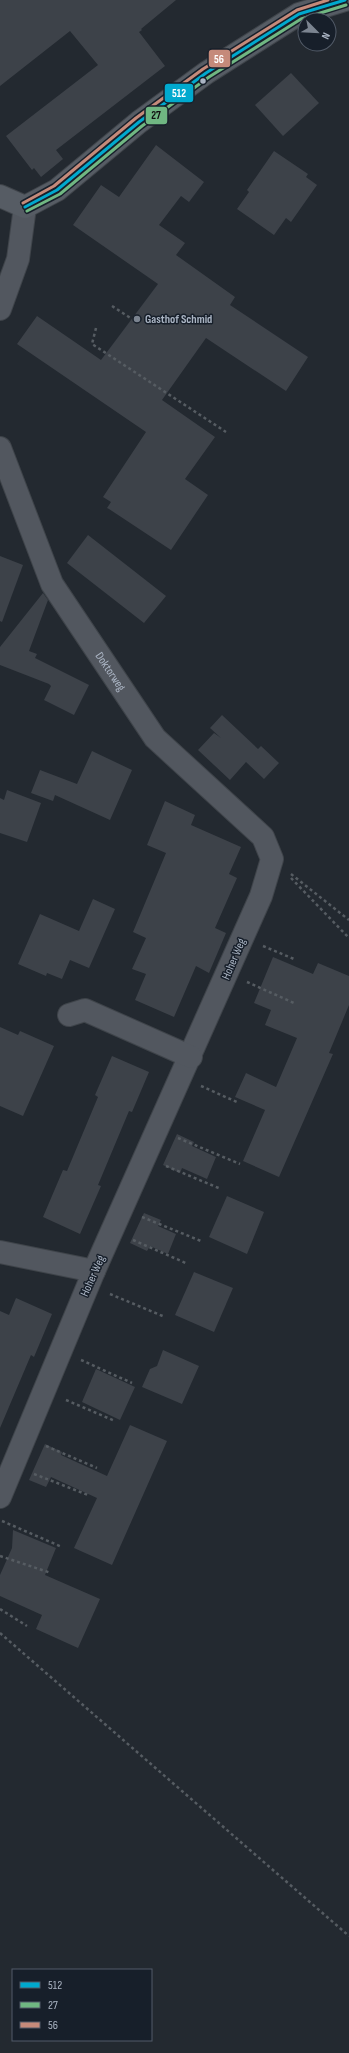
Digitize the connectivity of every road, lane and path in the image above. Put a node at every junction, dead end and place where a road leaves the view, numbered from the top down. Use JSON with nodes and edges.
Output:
{"nodes":[{"id":1,"x":345,"y":0,"type":"edge"},
{"id":2,"x":0,"y":196,"type":"edge"},
{"id":3,"x":25,"y":206,"type":"junction"},
{"id":4,"x":112,"y":306,"type":"dead end"},
{"id":5,"x":0,"y":309,"type":"edge"},
{"id":6,"x":132,"y":319,"type":"dead end"},
{"id":7,"x":96,"y":328,"type":"dead end"},
{"id":8,"x":226,"y":432,"type":"dead end"},
{"id":9,"x":0,"y":448,"type":"edge"},
{"id":10,"x":272,"y":859,"type":"junction"},
{"id":11,"x":349,"y":920,"type":"edge"},
{"id":12,"x":243,"y":938,"type":"junction"},
{"id":13,"x":349,"y":938,"type":"edge"},
{"id":14,"x":294,"y":959,"type":"dead end"},
{"id":15,"x":227,"y":974,"type":"junction"},
{"id":16,"x":294,"y":1003,"type":"dead end"},
{"id":17,"x":69,"y":1015,"type":"dead end"},
{"id":18,"x":191,"y":1057,"type":"junction"},
{"id":19,"x":181,"y":1078,"type":"junction"},
{"id":20,"x":239,"y":1103,"type":"dead end"},
{"id":21,"x":159,"y":1130,"type":"junction"},
{"id":22,"x":146,"y":1157,"type":"junction"},
{"id":23,"x":240,"y":1164,"type":"dead end"},
{"id":24,"x":221,"y":1189,"type":"dead end"},
{"id":25,"x":123,"y":1209,"type":"junction"},
{"id":26,"x":113,"y":1232,"type":"junction"},
{"id":27,"x":201,"y":1241,"type":"dead end"},
{"id":28,"x":0,"y":1252,"type":"edge"},
{"id":29,"x":188,"y":1264,"type":"dead end"},
{"id":30,"x":91,"y":1278,"type":"junction"},
{"id":31,"x":165,"y":1317,"type":"dead end"},
{"id":32,"x":61,"y":1351,"type":"junction"},
{"id":33,"x":132,"y":1383,"type":"dead end"},
{"id":34,"x":45,"y":1390,"type":"junction"},
{"id":35,"x":115,"y":1421,"type":"dead end"},
{"id":36,"x":25,"y":1437,"type":"junction"},
{"id":37,"x":13,"y":1466,"type":"junction"},
{"id":38,"x":98,"y":1468,"type":"dead end"},
{"id":39,"x":88,"y":1495,"type":"dead end"},
{"id":40,"x":0,"y":1497,"type":"edge"},
{"id":41,"x":0,"y":1520,"type":"edge"},
{"id":42,"x":62,"y":1547,"type":"dead end"},
{"id":43,"x":0,"y":1556,"type":"edge"},
{"id":44,"x":51,"y":1573,"type":"dead end"},
{"id":45,"x":0,"y":1609,"type":"edge"},
{"id":46,"x":27,"y":1626,"type":"dead end"},
{"id":47,"x":0,"y":1633,"type":"edge"},
{"id":48,"x":349,"y":1936,"type":"edge"}],
"edges":[{"from":1,"to":3,"type":"street"},
{"from":2,"to":3,"type":"street"},
{"from":3,"to":5,"type":"street"},
{"from":4,"to":6,"type":"path"},
{"from":7,"to":8,"type":"path"},
{"from":9,"to":10,"type":"street","name":"Doktorweg"},
{"from":10,"to":11,"type":"path"},
{"from":10,"to":12,"type":"street","name":"Hoher Weg"},
{"from":10,"to":13,"type":"path"},
{"from":12,"to":14,"type":"path"},
{"from":12,"to":15,"type":"street","name":"Hoher Weg"},
{"from":15,"to":16,"type":"path"},
{"from":15,"to":18,"type":"street","name":"Hoher Weg"},
{"from":17,"to":18,"type":"street"},
{"from":18,"to":19,"type":"street","name":"Hoher Weg"},
{"from":19,"to":20,"type":"path"},
{"from":19,"to":21,"type":"street","name":"Hoher Weg"},
{"from":21,"to":22,"type":"street","name":"Hoher Weg"},
{"from":21,"to":23,"type":"path"},
{"from":22,"to":24,"type":"path"},
{"from":22,"to":25,"type":"street","name":"Hoher Weg"},
{"from":25,"to":26,"type":"street","name":"Hoher Weg"},
{"from":25,"to":27,"type":"path"},
{"from":26,"to":29,"type":"path"},
{"from":26,"to":30,"type":"street","name":"Hoher Weg"},
{"from":28,"to":30,"type":"street"},
{"from":30,"to":31,"type":"path"},
{"from":30,"to":32,"type":"street","name":"Hoher Weg"},
{"from":32,"to":33,"type":"path"},
{"from":32,"to":34,"type":"street","name":"Hoher Weg"},
{"from":34,"to":35,"type":"path"},
{"from":34,"to":36,"type":"street","name":"Hoher Weg"},
{"from":36,"to":37,"type":"street","name":"Hoher Weg"},
{"from":36,"to":38,"type":"path"},
{"from":37,"to":39,"type":"path"},
{"from":37,"to":40,"type":"street","name":"Hoher Weg"},
{"from":41,"to":42,"type":"path"},
{"from":43,"to":44,"type":"path"},
{"from":45,"to":46,"type":"path"},
{"from":47,"to":48,"type":"path"}]}
